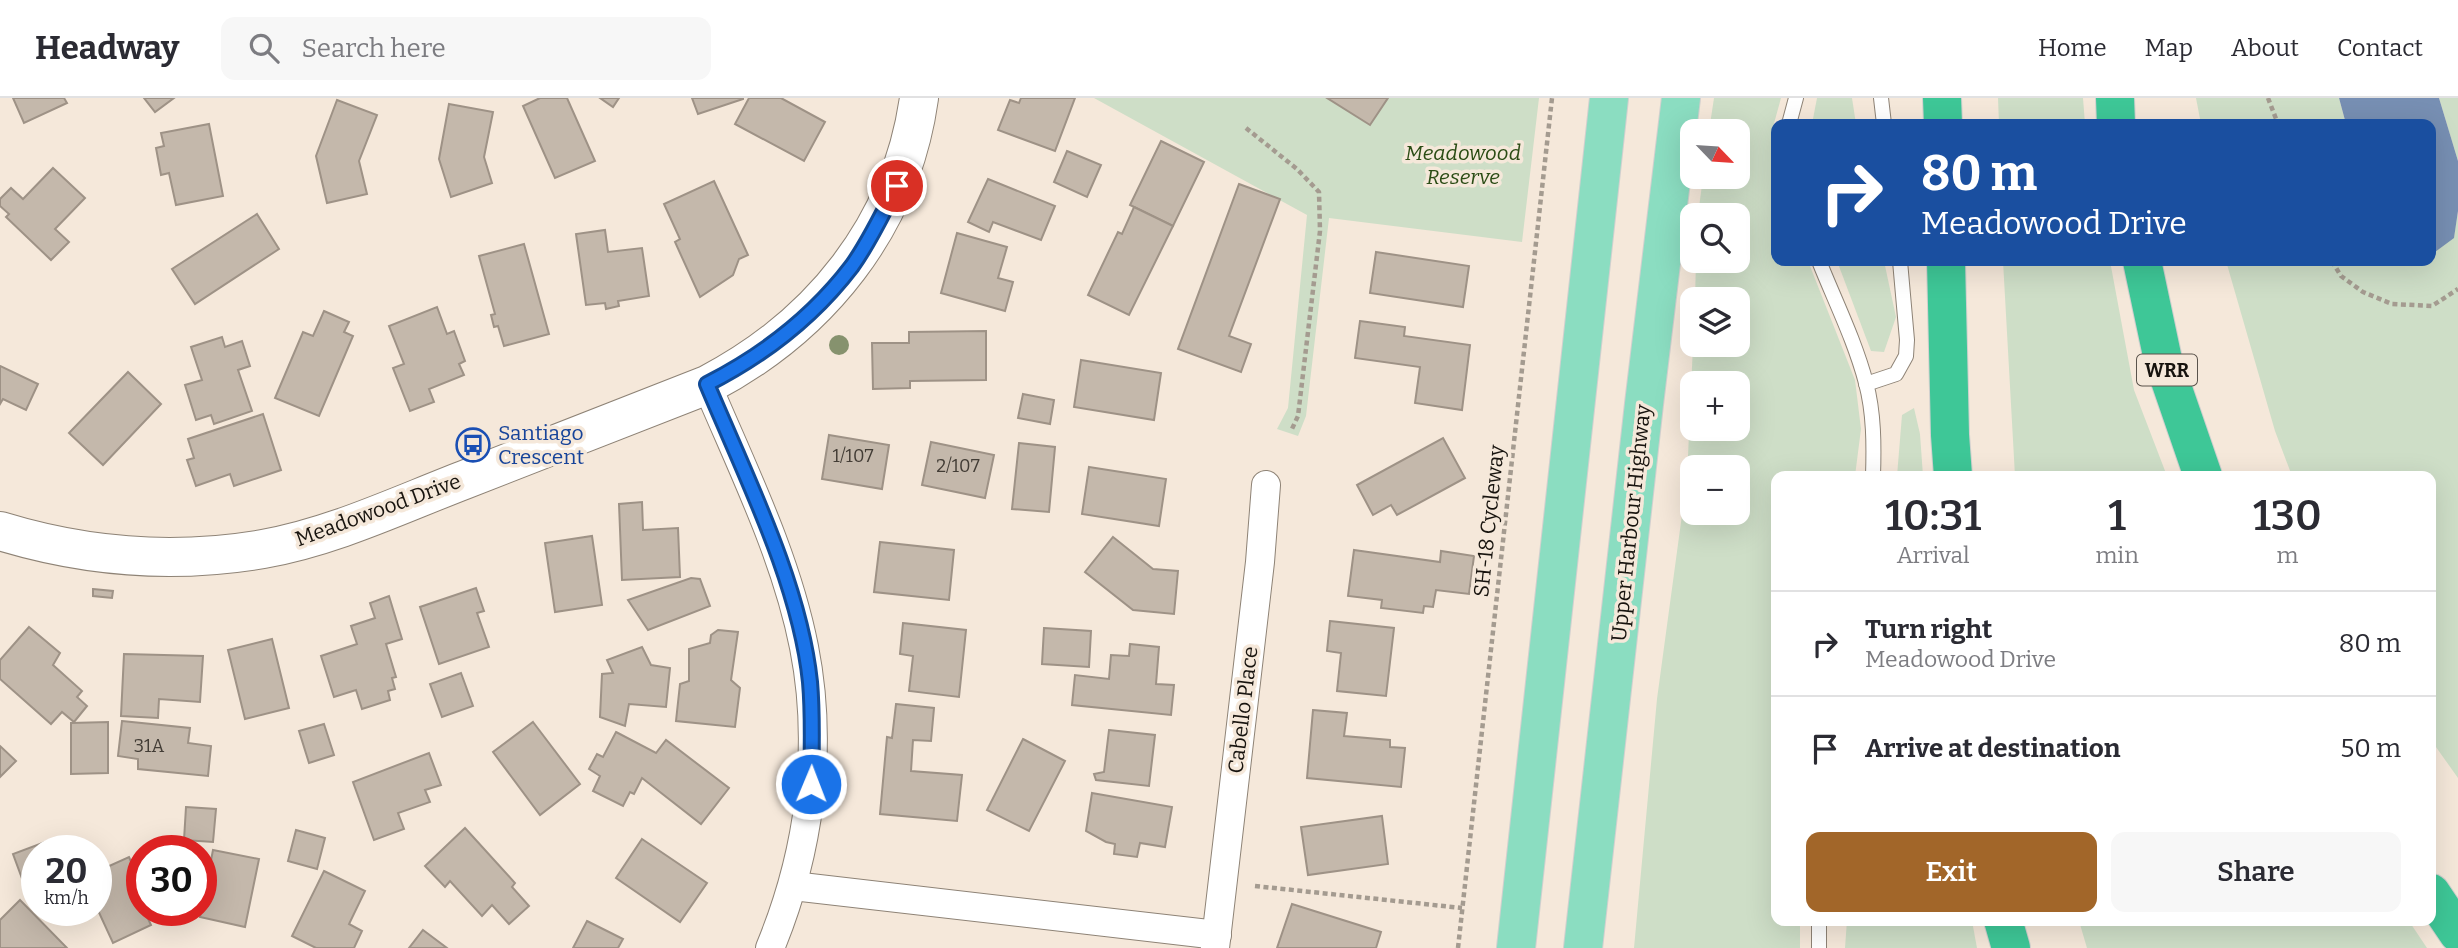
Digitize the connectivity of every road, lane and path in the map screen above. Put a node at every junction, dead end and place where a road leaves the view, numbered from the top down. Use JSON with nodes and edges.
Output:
{"nodes":[{"id":1,"x":919,"y":98,"type":"edge"},
{"id":2,"x":1552,"y":98,"type":"edge"},
{"id":3,"x":1609,"y":98,"type":"edge"},
{"id":4,"x":1681,"y":98,"type":"edge"},
{"id":5,"x":1796,"y":98,"type":"edge"},
{"id":6,"x":1881,"y":98,"type":"edge"},
{"id":7,"x":1942,"y":98,"type":"edge"},
{"id":8,"x":2115,"y":98,"type":"edge"},
{"id":9,"x":2268,"y":98,"type":"edge"},
{"id":10,"x":1790,"y":119,"type":"edge"},
{"id":11,"x":1883,"y":119,"type":"edge"},
{"id":12,"x":1942,"y":119,"type":"edge"},
{"id":13,"x":2116,"y":119,"type":"edge"},
{"id":14,"x":2276,"y":119,"type":"edge"},
{"id":15,"x":1246,"y":128,"type":"dead end"},
{"id":16,"x":1821,"y":266,"type":"edge"},
{"id":17,"x":1900,"y":266,"type":"edge"},
{"id":18,"x":1946,"y":266,"type":"edge"},
{"id":19,"x":2143,"y":266,"type":"edge"},
{"id":20,"x":2335,"y":266,"type":"edge"},
{"id":21,"x":2458,"y":289,"type":"edge"},
{"id":22,"x":707,"y":384,"type":"junction"},
{"id":23,"x":1866,"y":384,"type":"junction"},
{"id":24,"x":1292,"y":431,"type":"dead end"},
{"id":25,"x":1873,"y":471,"type":"edge"},
{"id":26,"x":1953,"y":471,"type":"edge"},
{"id":27,"x":2201,"y":471,"type":"edge"},
{"id":28,"x":1266,"y":485,"type":"dead end"},
{"id":29,"x":0,"y":531,"type":"edge"},
{"id":30,"x":1243,"y":885,"type":"dead end"},
{"id":31,"x":793,"y":886,"type":"junction"},
{"id":32,"x":2436,"y":900,"type":"edge"},
{"id":33,"x":1462,"y":908,"type":"junction"},
{"id":34,"x":1819,"y":926,"type":"edge"},
{"id":35,"x":2005,"y":926,"type":"edge"},
{"id":36,"x":2458,"y":933,"type":"edge"},
{"id":37,"x":1216,"y":941,"type":"edge"},
{"id":38,"x":769,"y":948,"type":"edge"},
{"id":39,"x":1458,"y":948,"type":"edge"},
{"id":40,"x":1516,"y":948,"type":"edge"},
{"id":41,"x":1583,"y":948,"type":"edge"},
{"id":42,"x":1819,"y":948,"type":"edge"},
{"id":43,"x":2011,"y":948,"type":"edge"}],
"edges":[{"from":1,"to":22,"type":"street","name":"Meadowood Drive"},
{"from":2,"to":33,"type":"path","name":"SH-18 Cycleway"},
{"from":3,"to":40,"type":"main road"},
{"from":4,"to":41,"type":"main road","name":"Upper Harbour Highway"},
{"from":5,"to":10,"type":"lane"},
{"from":6,"to":11,"type":"lane"},
{"from":7,"to":12,"type":"highway"},
{"from":8,"to":13,"type":"highway"},
{"from":9,"to":14,"type":"path"},
{"from":15,"to":24,"type":"path"},
{"from":16,"to":23,"type":"lane"},
{"from":17,"to":23,"type":"lane"},
{"from":18,"to":26,"type":"highway"},
{"from":19,"to":27,"type":"highway","number":"WRR"},
{"from":20,"to":21,"type":"path"},
{"from":22,"to":29,"type":"street","name":"Meadowood Drive"},
{"from":22,"to":31,"type":"street"},
{"from":23,"to":25,"type":"lane"},
{"from":28,"to":37,"type":"street","name":"Cabello Place"},
{"from":30,"to":33,"type":"path"},
{"from":31,"to":37,"type":"street","name":"Cabello Place"},
{"from":31,"to":38,"type":"street"},
{"from":32,"to":36,"type":"highway"},
{"from":33,"to":39,"type":"path","name":"SH-18 Cycleway"},
{"from":34,"to":42,"type":"lane"},
{"from":35,"to":43,"type":"highway"}]}
